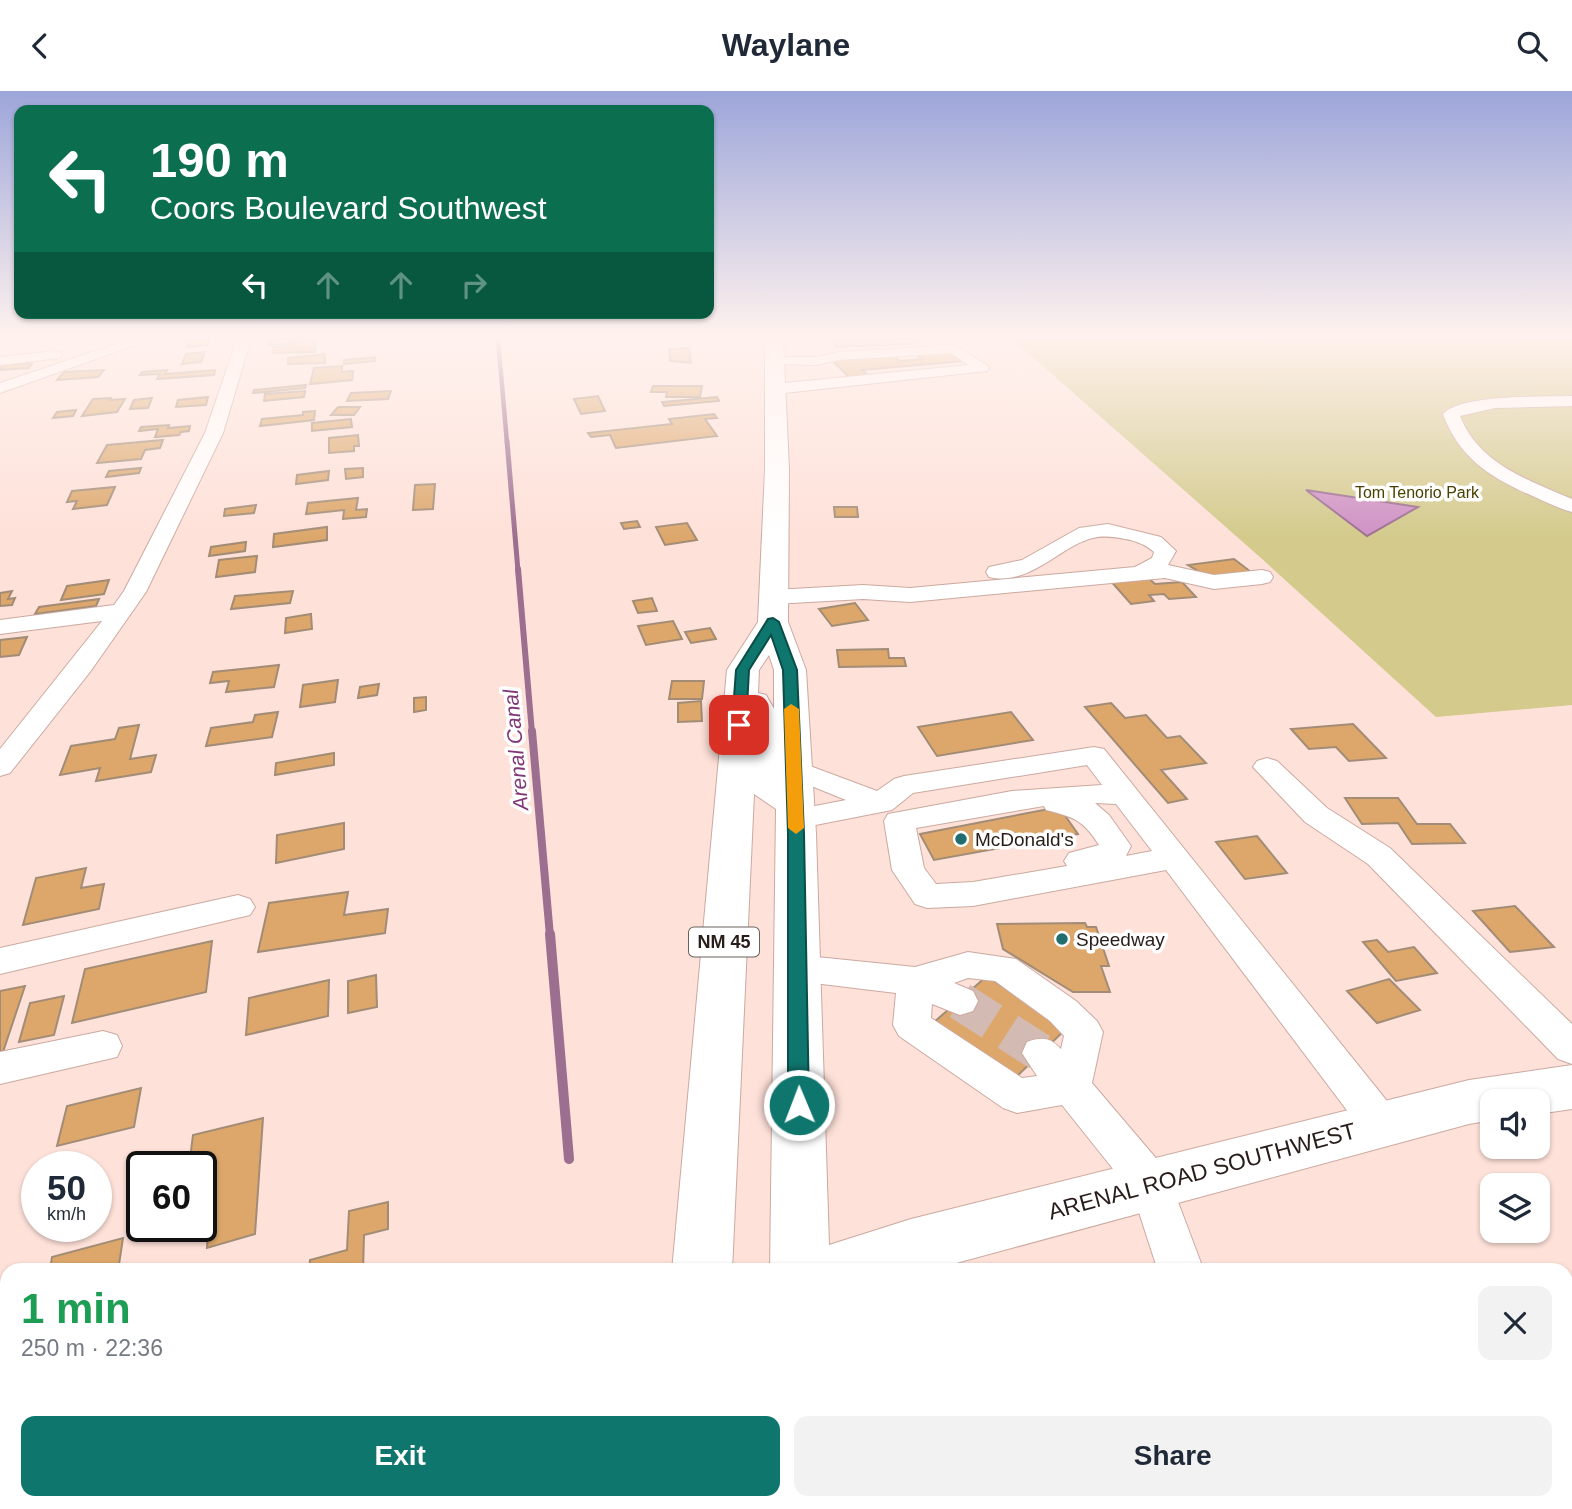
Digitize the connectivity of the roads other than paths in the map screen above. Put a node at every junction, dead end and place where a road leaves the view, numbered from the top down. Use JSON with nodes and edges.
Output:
{"nodes":[{"id":1,"x":223,"y":405,"type":"edge"},
{"id":2,"x":775,"y":405,"type":"edge"},
{"id":3,"x":1479,"y":405,"type":"edge"},
{"id":4,"x":1572,"y":506,"type":"edge"},
{"id":5,"x":1042,"y":558,"type":"junction"},
{"id":6,"x":1141,"y":573,"type":"junction"},
{"id":7,"x":1091,"y":577,"type":"junction"},
{"id":8,"x":1262,"y":577,"type":"dead end"},
{"id":9,"x":863,"y":592,"type":"junction"},
{"id":10,"x":773,"y":609,"type":"junction"},
{"id":11,"x":122,"y":611,"type":"junction"},
{"id":12,"x":0,"y":627,"type":"edge"},
{"id":13,"x":743,"y":670,"type":"junction"},
{"id":14,"x":0,"y":767,"type":"edge"},
{"id":15,"x":1267,"y":767,"type":"dead end"},
{"id":16,"x":795,"y":797,"type":"junction"},
{"id":17,"x":893,"y":817,"type":"junction"},
{"id":18,"x":1172,"y":858,"type":"junction"},
{"id":19,"x":921,"y":888,"type":"junction"},
{"id":20,"x":238,"y":907,"type":"dead end"},
{"id":21,"x":0,"y":961,"type":"edge"},
{"id":22,"x":797,"y":968,"type":"junction"},
{"id":23,"x":915,"y":981,"type":"junction"},
{"id":24,"x":960,"y":1000,"type":"tunnel mouth"},
{"id":25,"x":103,"y":1046,"type":"dead end"},
{"id":26,"x":1572,"y":1048,"type":"edge"},
{"id":27,"x":1041,"y":1053,"type":"tunnel mouth"},
{"id":28,"x":0,"y":1068,"type":"edge"},
{"id":29,"x":1071,"y":1087,"type":"junction"},
{"id":30,"x":1572,"y":1087,"type":"edge"},
{"id":31,"x":1381,"y":1124,"type":"junction"},
{"id":32,"x":1151,"y":1184,"type":"junction"},
{"id":33,"x":703,"y":1263,"type":"edge"},
{"id":34,"x":800,"y":1263,"type":"edge"},
{"id":35,"x":861,"y":1263,"type":"edge"},
{"id":36,"x":1178,"y":1263,"type":"edge"}],
"edges":[{"from":1,"to":11,"type":"street"},
{"from":2,"to":10,"type":"main road"},
{"from":3,"to":4,"type":"street"},
{"from":5,"to":6,"type":"street"},
{"from":5,"to":7,"type":"street"},
{"from":5,"to":9,"type":"street"},
{"from":6,"to":7,"type":"street"},
{"from":6,"to":8,"type":"street"},
{"from":7,"to":9,"type":"street"},
{"from":9,"to":10,"type":"street"},
{"from":10,"to":13,"type":"main road","number":"NM 45"},
{"from":10,"to":16,"type":"main road"},
{"from":11,"to":12,"type":"street"},
{"from":11,"to":14,"type":"street"},
{"from":13,"to":16,"type":"main road"},
{"from":13,"to":33,"type":"main road","number":"NM 45"},
{"from":15,"to":26,"type":"street"},
{"from":16,"to":17,"type":"street"},
{"from":16,"to":17,"type":"street"},
{"from":16,"to":22,"type":"main road"},
{"from":17,"to":18,"type":"street"},
{"from":17,"to":19,"type":"street"},
{"from":17,"to":19,"type":"street"},
{"from":18,"to":19,"type":"street"},
{"from":18,"to":31,"type":"street"},
{"from":20,"to":21,"type":"street"},
{"from":22,"to":23,"type":"street"},
{"from":22,"to":34,"type":"main road"},
{"from":23,"to":24,"type":"street"},
{"from":23,"to":29,"type":"street"},
{"from":23,"to":29,"type":"street"},
{"from":25,"to":28,"type":"street"},
{"from":27,"to":29,"type":"street"},
{"from":29,"to":32,"type":"street"},
{"from":30,"to":31,"type":"main road","name":"ARENAL ROAD SOUTHWEST"},
{"from":31,"to":32,"type":"main road","name":"ARENAL ROAD SOUTHWEST"},
{"from":32,"to":35,"type":"main road","name":"ARENAL ROAD SOUTHWEST"},
{"from":32,"to":36,"type":"street"}]}
